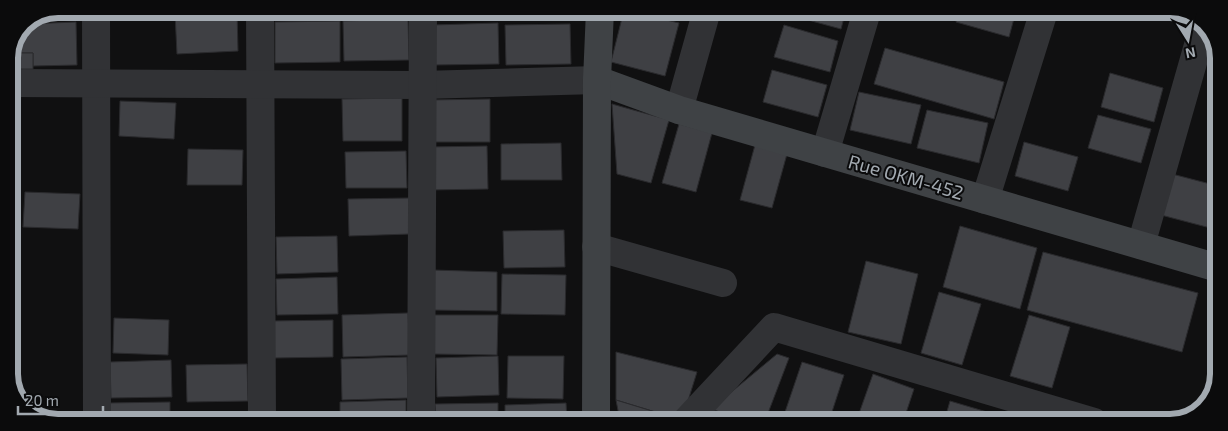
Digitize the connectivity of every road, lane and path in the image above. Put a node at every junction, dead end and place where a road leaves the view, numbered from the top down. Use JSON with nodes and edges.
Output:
{"nodes":[{"id":1,"x":96,"y":18,"type":"edge"},
{"id":2,"x":260,"y":18,"type":"edge"},
{"id":3,"x":422,"y":18,"type":"edge"},
{"id":4,"x":600,"y":18,"type":"edge"},
{"id":5,"x":705,"y":18,"type":"edge"},
{"id":6,"x":865,"y":18,"type":"edge"},
{"id":7,"x":1042,"y":18,"type":"edge"},
{"id":8,"x":1202,"y":33,"type":"edge"},
{"id":9,"x":597,"y":80,"type":"junction"},
{"id":10,"x":18,"y":83,"type":"edge"},
{"id":11,"x":96,"y":84,"type":"junction"},
{"id":12,"x":261,"y":84,"type":"junction"},
{"id":13,"x":422,"y":84,"type":"junction"},
{"id":14,"x":679,"y":110,"type":"junction"},
{"id":15,"x":825,"y":153,"type":"junction"},
{"id":16,"x":985,"y":200,"type":"junction"},
{"id":17,"x":596,"y":246,"type":"junction"},
{"id":18,"x":1141,"y":246,"type":"junction"},
{"id":19,"x":1210,"y":266,"type":"edge"},
{"id":20,"x":723,"y":283,"type":"dead end"},
{"id":21,"x":97,"y":414,"type":"edge"},
{"id":22,"x":262,"y":414,"type":"edge"},
{"id":23,"x":421,"y":414,"type":"edge"},
{"id":24,"x":596,"y":414,"type":"edge"},
{"id":25,"x":693,"y":414,"type":"edge"},
{"id":26,"x":1067,"y":414,"type":"edge"}],
"edges":[{"from":1,"to":11,"type":"street"},
{"from":2,"to":12,"type":"street"},
{"from":3,"to":13,"type":"street"},
{"from":4,"to":9,"type":"street"},
{"from":5,"to":14,"type":"street"},
{"from":6,"to":15,"type":"street"},
{"from":7,"to":16,"type":"street"},
{"from":8,"to":18,"type":"street"},
{"from":9,"to":13,"type":"street"},
{"from":9,"to":14,"type":"street","name":"Rue OKM-452"},
{"from":9,"to":17,"type":"street"},
{"from":10,"to":11,"type":"street"},
{"from":11,"to":12,"type":"street"},
{"from":11,"to":21,"type":"street"},
{"from":12,"to":13,"type":"street"},
{"from":12,"to":22,"type":"street"},
{"from":13,"to":23,"type":"street"},
{"from":14,"to":15,"type":"street","name":"Rue OKM-452"},
{"from":15,"to":16,"type":"street","name":"Rue OKM-452"},
{"from":16,"to":18,"type":"street","name":"Rue OKM-452"},
{"from":17,"to":20,"type":"street"},
{"from":17,"to":24,"type":"street"},
{"from":18,"to":19,"type":"street","name":"Rue OKM-452"},
{"from":25,"to":26,"type":"street"}]}
